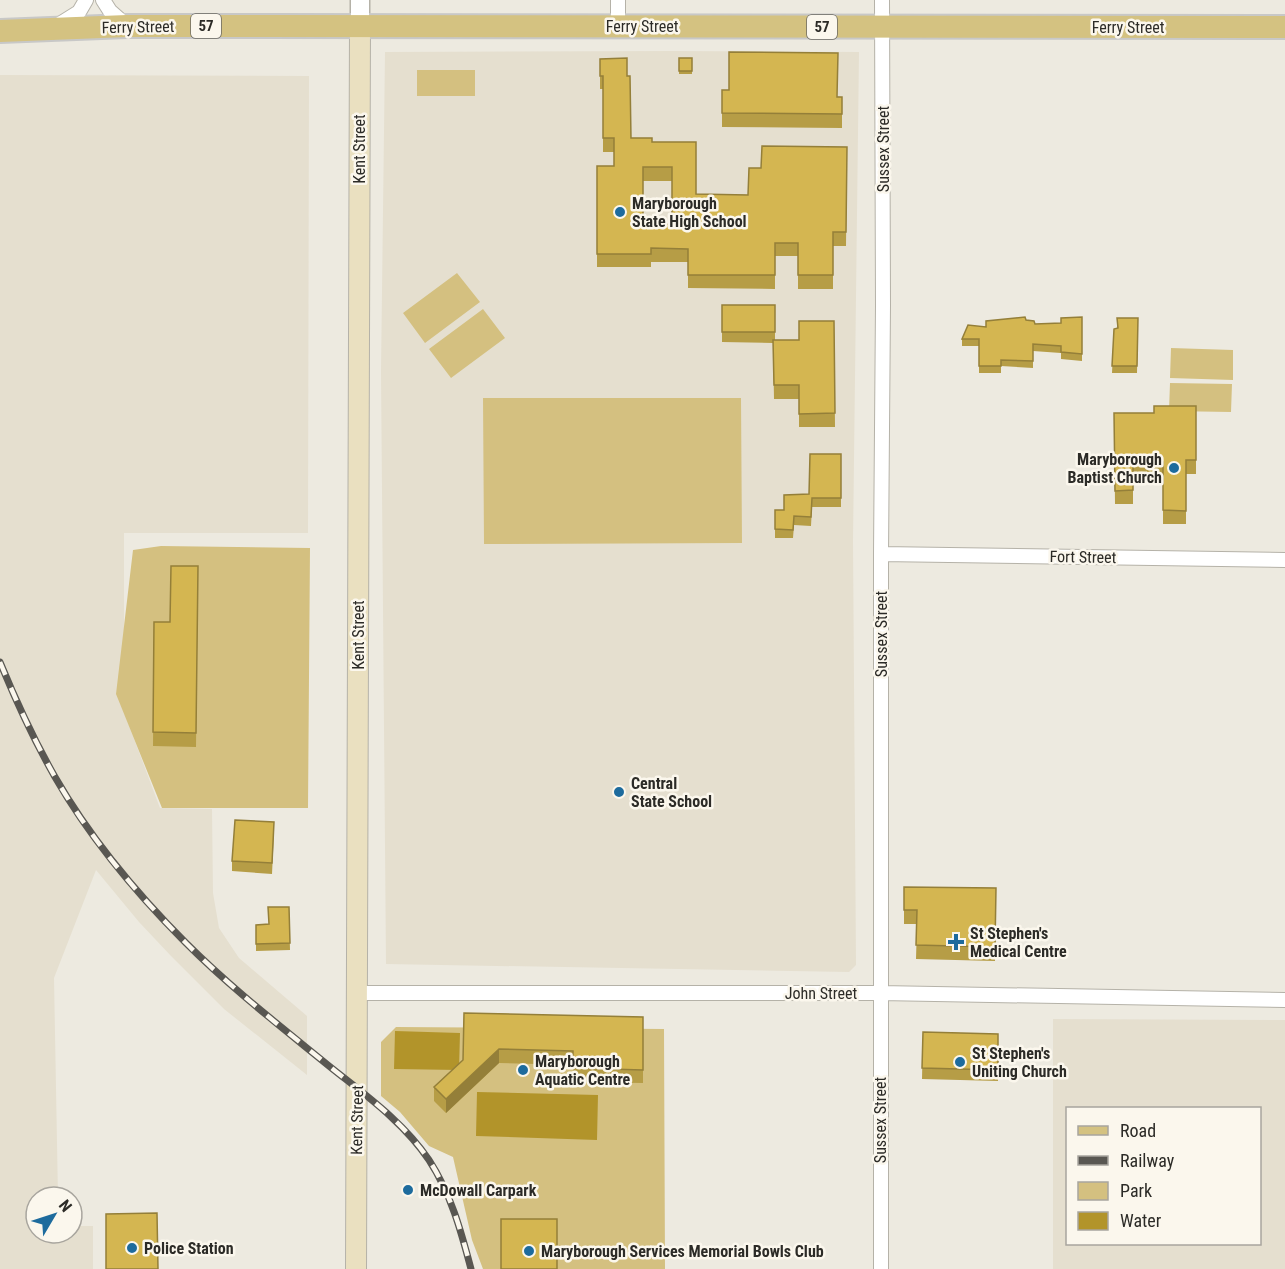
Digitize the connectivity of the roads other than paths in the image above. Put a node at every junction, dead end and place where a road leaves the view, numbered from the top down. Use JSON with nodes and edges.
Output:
{"nodes":[{"id":1,"x":86,"y":0,"type":"edge"},
{"id":2,"x":103,"y":0,"type":"edge"},
{"id":3,"x":360,"y":0,"type":"edge"},
{"id":4,"x":618,"y":0,"type":"edge"},
{"id":5,"x":882,"y":0,"type":"edge"},
{"id":6,"x":127,"y":26,"type":"junction"},
{"id":7,"x":360,"y":26,"type":"junction"},
{"id":8,"x":618,"y":26,"type":"junction"},
{"id":9,"x":882,"y":27,"type":"junction"},
{"id":10,"x":1285,"y":27,"type":"edge"},
{"id":11,"x":53,"y":28,"type":"junction"},
{"id":12,"x":0,"y":32,"type":"edge"},
{"id":13,"x":881,"y":554,"type":"junction"},
{"id":14,"x":1285,"y":560,"type":"edge"},
{"id":15,"x":356,"y":993,"type":"junction"},
{"id":16,"x":880,"y":993,"type":"junction"},
{"id":17,"x":1285,"y":1000,"type":"edge"},
{"id":18,"x":356,"y":1269,"type":"edge"},
{"id":19,"x":881,"y":1269,"type":"edge"}],
"edges":[{"from":1,"to":11,"type":"street"},
{"from":2,"to":6,"type":"street"},
{"from":3,"to":7,"type":"street","name":"Kent Street"},
{"from":4,"to":8,"type":"street"},
{"from":5,"to":9,"type":"street","name":"Sussex Street"},
{"from":6,"to":7,"type":"main road","name":"Ferry Street","number":"57"},
{"from":6,"to":11,"type":"main road","name":"Ferry Street","number":"57"},
{"from":7,"to":8,"type":"main road","name":"Ferry Street","number":"57"},
{"from":7,"to":15,"type":"main road","name":"Kent Street"},
{"from":8,"to":9,"type":"main road","name":"Ferry Street","number":"57"},
{"from":9,"to":10,"type":"main road","name":"Ferry Street","number":"57"},
{"from":9,"to":13,"type":"street","name":"Sussex Street"},
{"from":11,"to":12,"type":"main road","name":"Ferry Street","number":"57"},
{"from":13,"to":14,"type":"street","name":"Fort Street"},
{"from":13,"to":16,"type":"street","name":"Sussex Street"},
{"from":15,"to":16,"type":"street","name":"John Street"},
{"from":15,"to":18,"type":"main road","name":"Kent Street"},
{"from":16,"to":17,"type":"street","name":"John Street"},
{"from":16,"to":19,"type":"street","name":"Sussex Street"}]}
